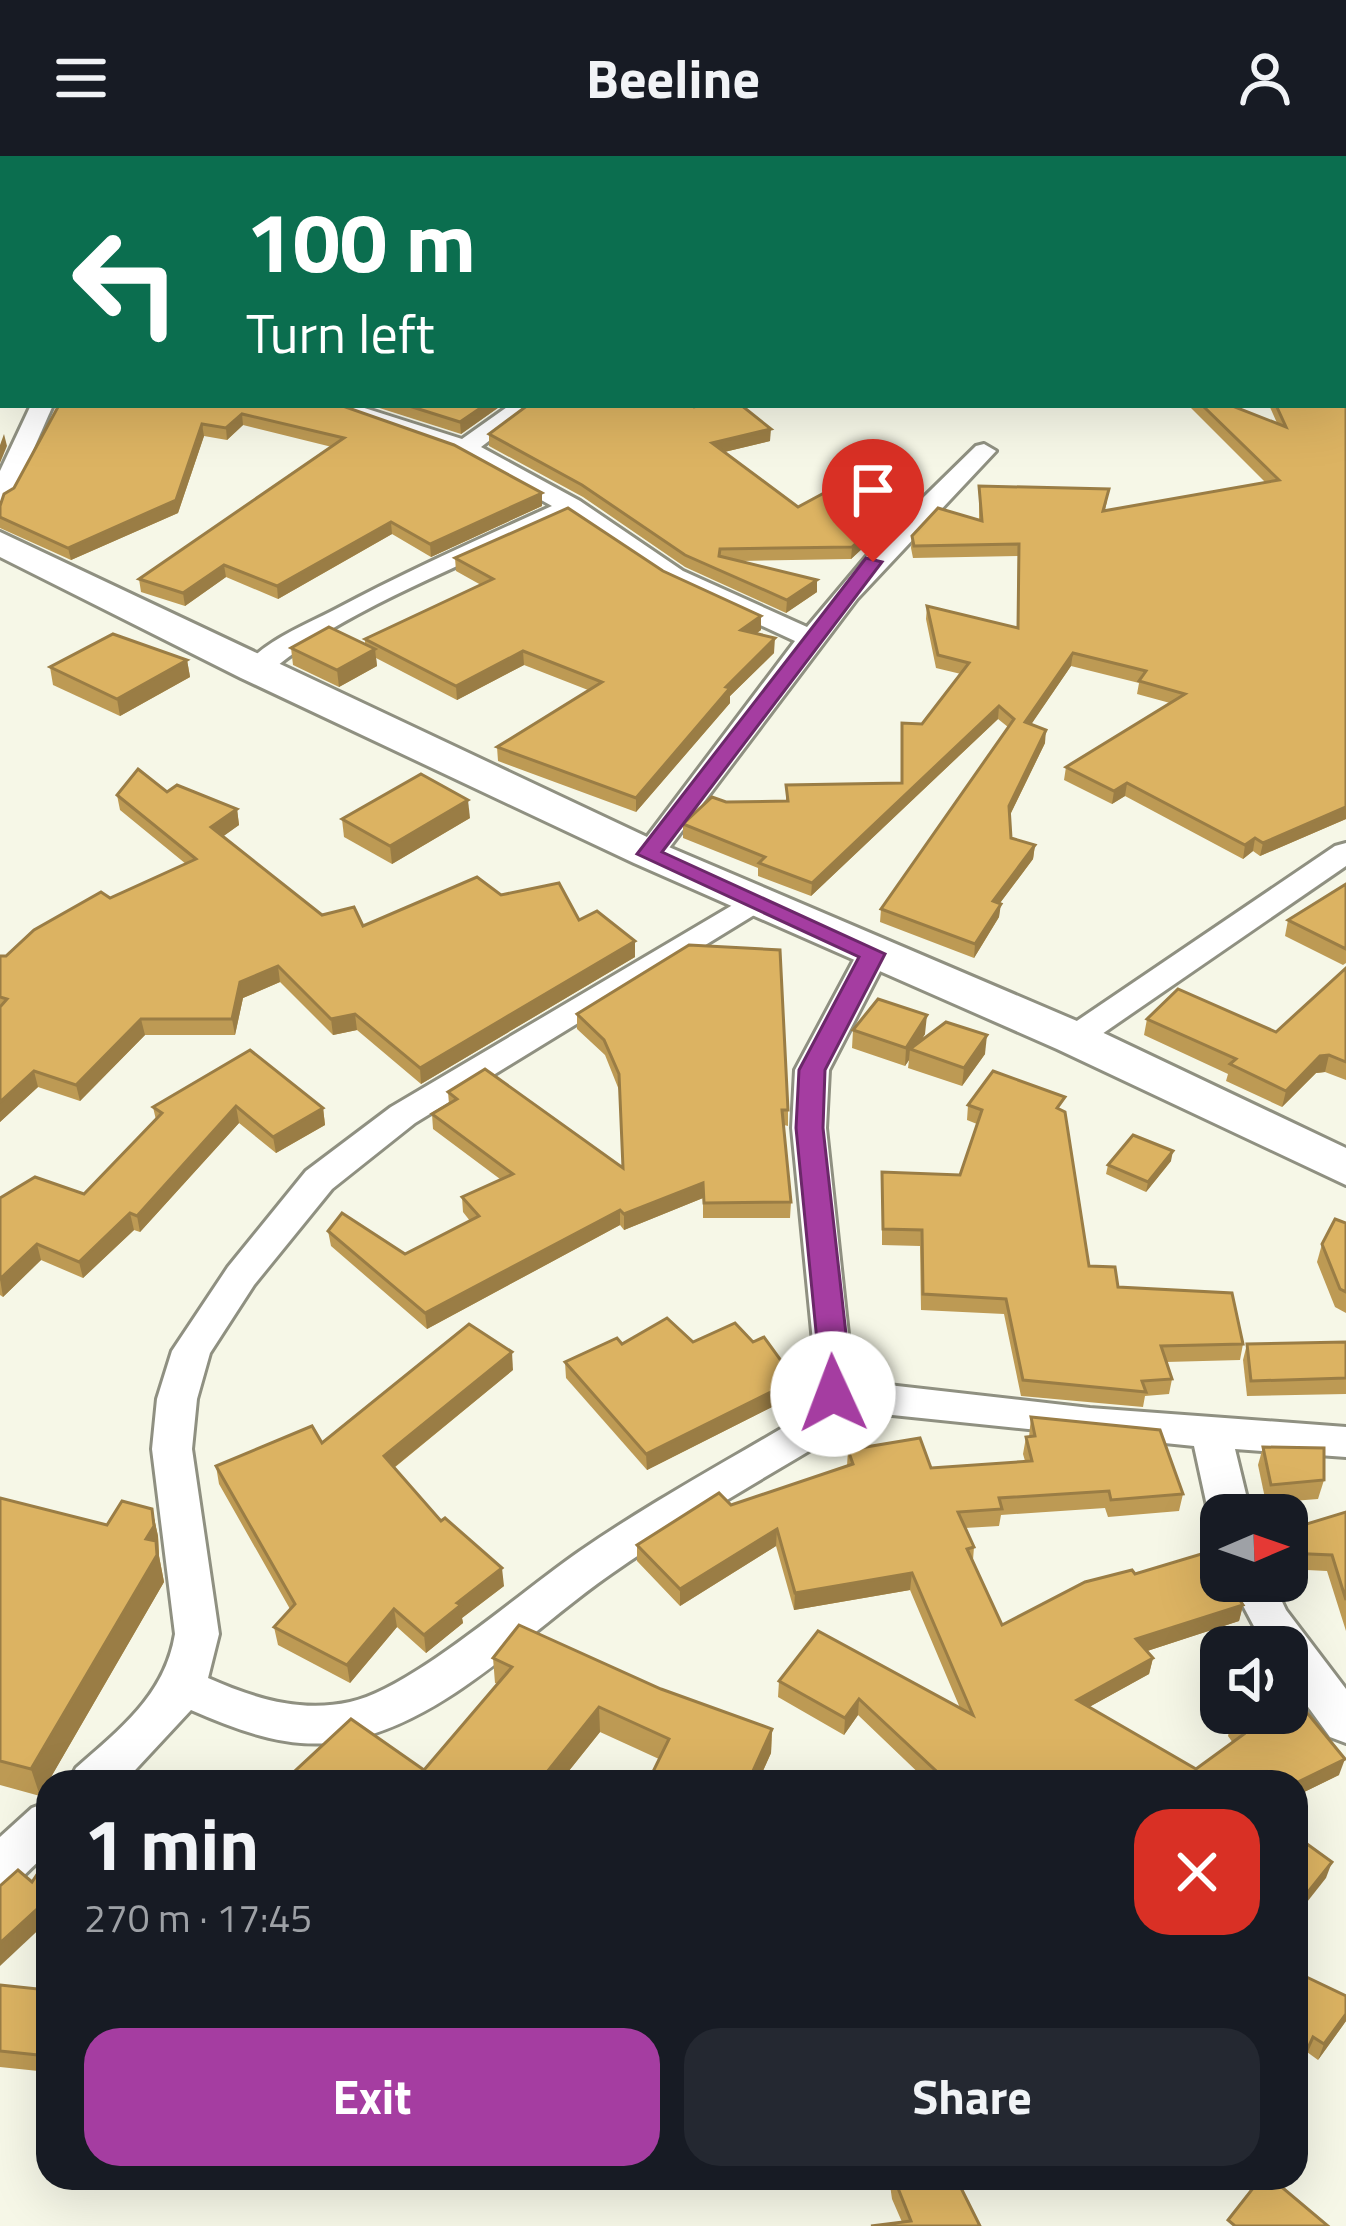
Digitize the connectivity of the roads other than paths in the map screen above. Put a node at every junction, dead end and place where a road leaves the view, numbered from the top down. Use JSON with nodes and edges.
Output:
{"nodes":[{"id":1,"x":41,"y":408,"type":"edge"},
{"id":2,"x":341,"y":408,"type":"edge"},
{"id":3,"x":521,"y":408,"type":"edge"},
{"id":4,"x":465,"y":448,"type":"junction"},
{"id":5,"x":984,"y":451,"type":"dead end"},
{"id":6,"x":0,"y":498,"type":"edge"},
{"id":7,"x":571,"y":506,"type":"junction"},
{"id":8,"x":0,"y":544,"type":"edge"},
{"id":9,"x":812,"y":639,"type":"junction"},
{"id":10,"x":256,"y":670,"type":"junction"},
{"id":11,"x":1346,"y":852,"type":"edge"},
{"id":12,"x":649,"y":854,"type":"junction"},
{"id":13,"x":752,"y":902,"type":"junction"},
{"id":14,"x":873,"y":954,"type":"junction"},
{"id":15,"x":1074,"y":1038,"type":"junction"},
{"id":16,"x":1346,"y":1168,"type":"edge"},
{"id":17,"x":833,"y":1394,"type":"junction"},
{"id":18,"x":1211,"y":1431,"type":"junction"},
{"id":19,"x":1346,"y":1442,"type":"edge"},
{"id":20,"x":1225,"y":1494,"type":"edge"},
{"id":21,"x":1261,"y":1602,"type":"edge"},
{"id":22,"x":184,"y":1687,"type":"junction"},
{"id":23,"x":1346,"y":1724,"type":"edge"},
{"id":24,"x":105,"y":1770,"type":"edge"},
{"id":25,"x":36,"y":1833,"type":"edge"},
{"id":26,"x":0,"y":1867,"type":"edge"}],
"edges":[{"from":1,"to":6,"type":"street"},
{"from":2,"to":4,"type":"street"},
{"from":3,"to":4,"type":"street"},
{"from":4,"to":7,"type":"street"},
{"from":5,"to":9,"type":"street"},
{"from":7,"to":9,"type":"street"},
{"from":7,"to":10,"type":"street"},
{"from":8,"to":10,"type":"street"},
{"from":9,"to":12,"type":"street"},
{"from":10,"to":12,"type":"street"},
{"from":11,"to":15,"type":"street"},
{"from":12,"to":13,"type":"street"},
{"from":13,"to":14,"type":"street"},
{"from":13,"to":22,"type":"street"},
{"from":14,"to":15,"type":"street"},
{"from":14,"to":17,"type":"street"},
{"from":15,"to":16,"type":"street"},
{"from":17,"to":18,"type":"street"},
{"from":17,"to":22,"type":"street"},
{"from":18,"to":19,"type":"street"},
{"from":18,"to":20,"type":"street"},
{"from":21,"to":23,"type":"street"},
{"from":22,"to":24,"type":"street"},
{"from":25,"to":26,"type":"street"}]}
